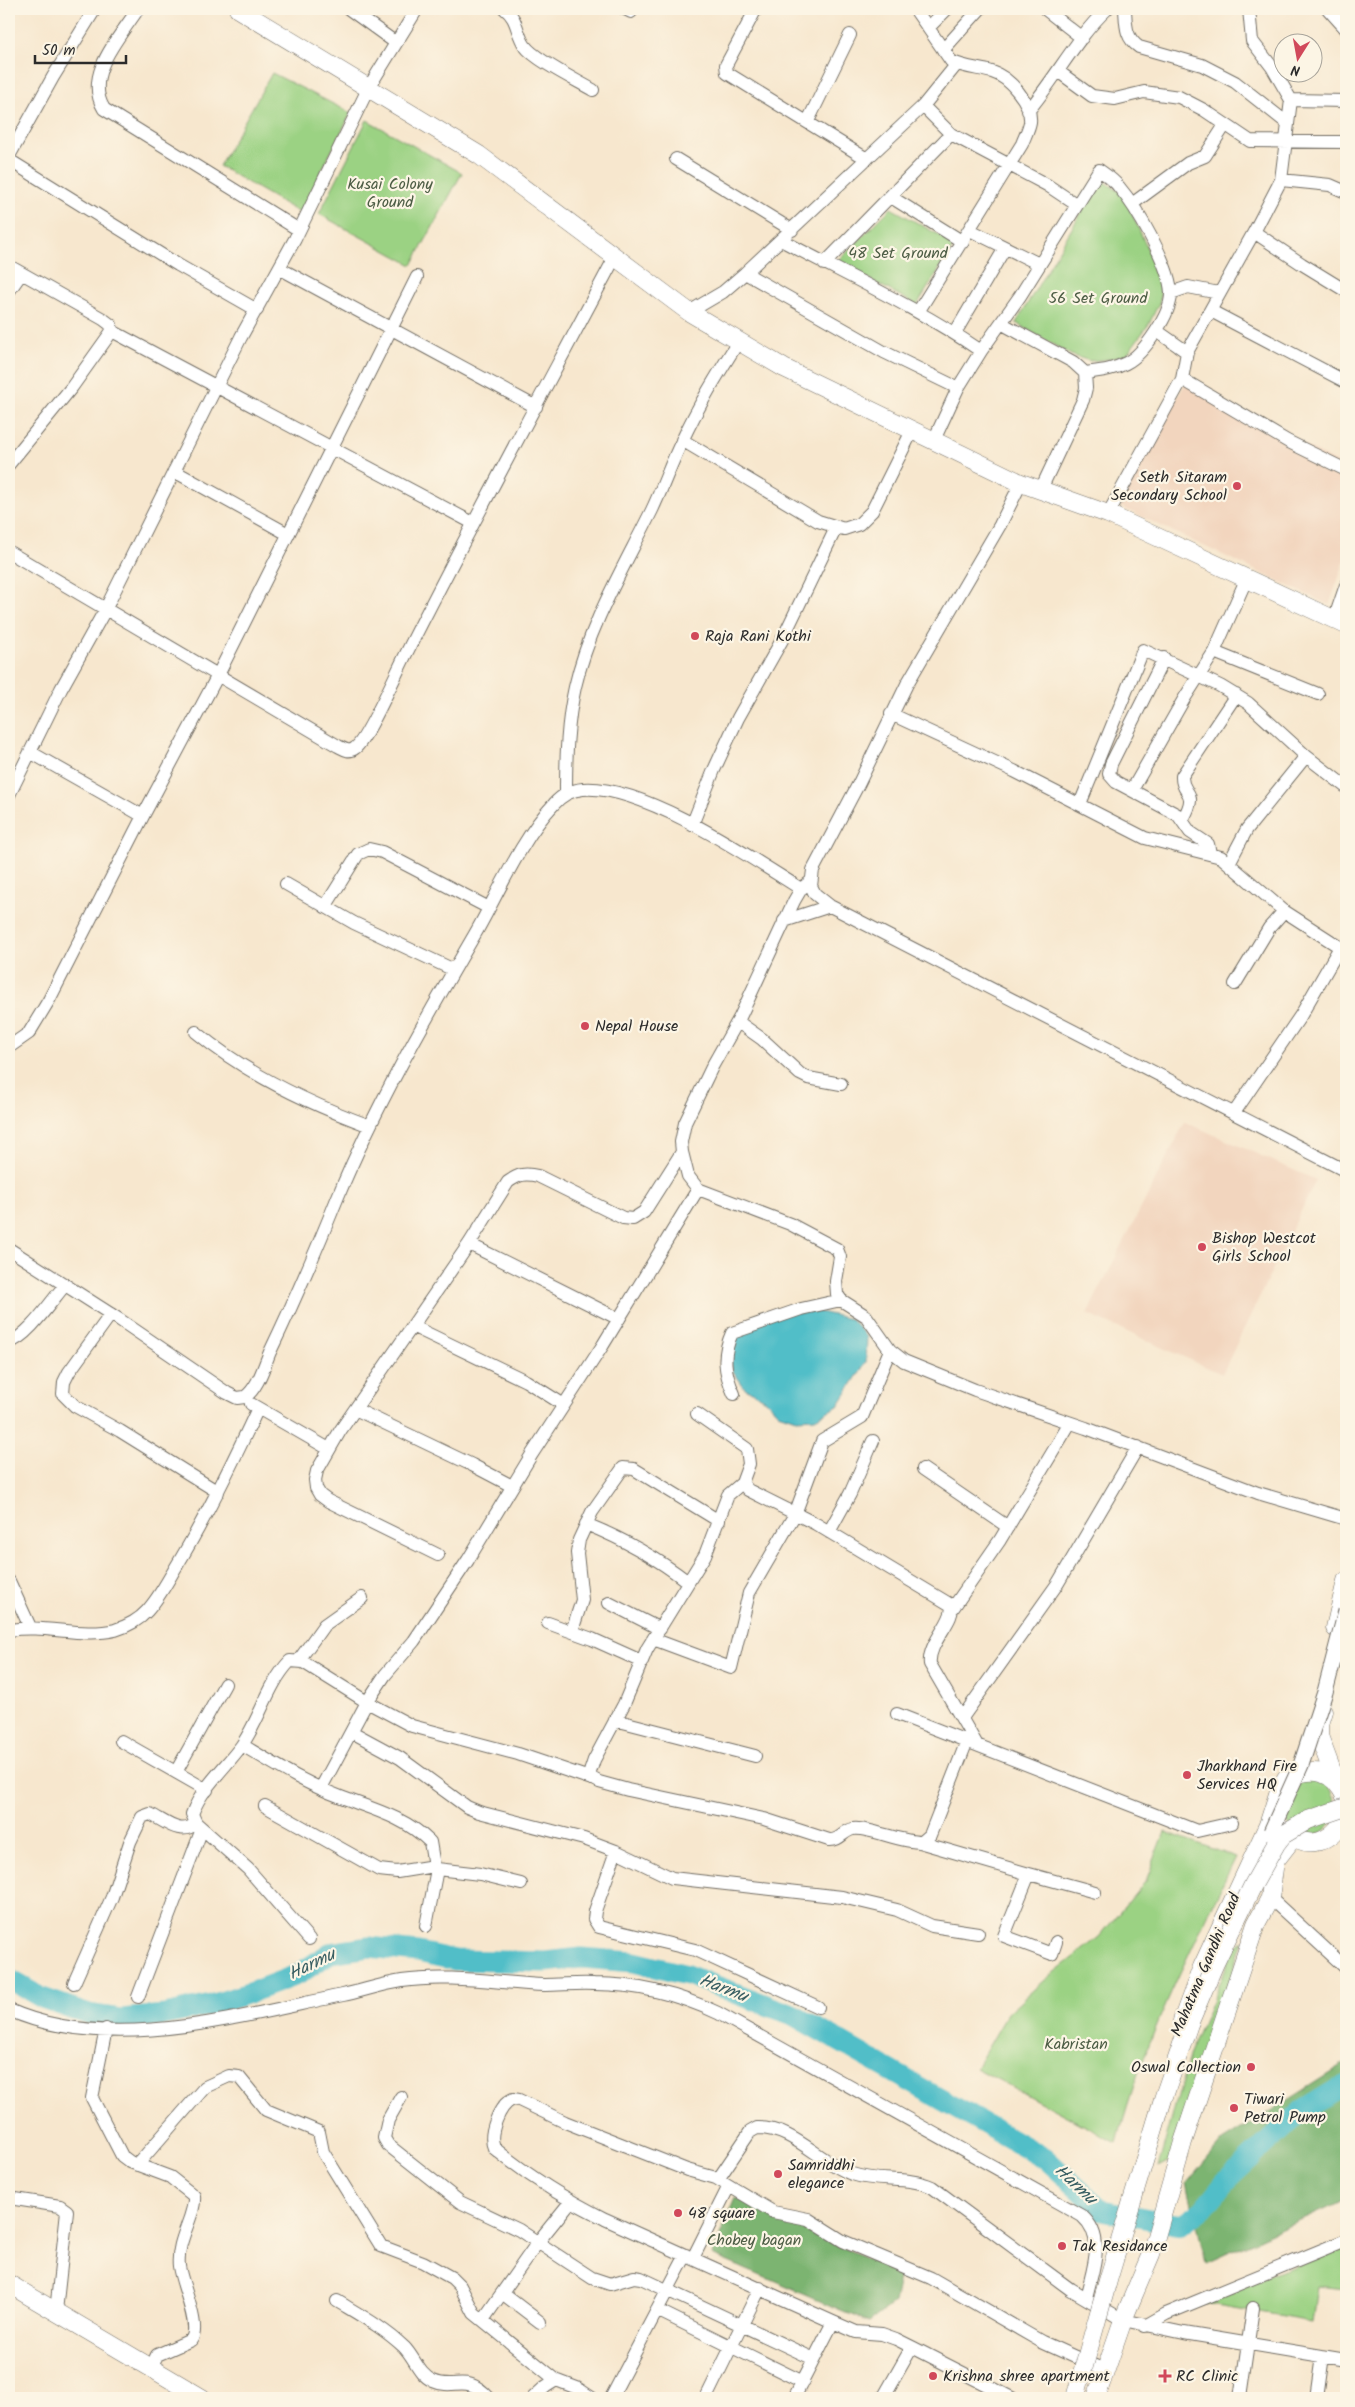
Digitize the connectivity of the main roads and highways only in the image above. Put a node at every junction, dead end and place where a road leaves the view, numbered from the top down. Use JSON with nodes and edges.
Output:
{"nodes":[{"id":1,"x":238,"y":9,"type":"edge"},
{"id":2,"x":1340,"y":622,"type":"edge"},
{"id":3,"x":1346,"y":1581,"type":"edge"},
{"id":4,"x":1346,"y":1629,"type":"edge"},
{"id":5,"x":1286,"y":1778,"type":"junction"},
{"id":6,"x":1343,"y":1789,"type":"edge"},
{"id":7,"x":1278,"y":1794,"type":"junction"},
{"id":8,"x":1346,"y":1808,"type":"edge"},
{"id":9,"x":1346,"y":1816,"type":"edge"},
{"id":10,"x":1293,"y":1838,"type":"junction"},
{"id":11,"x":1276,"y":1861,"type":"junction"},
{"id":12,"x":1140,"y":2169,"type":"junction"},
{"id":13,"x":9,"y":2284,"type":"edge"},
{"id":14,"x":202,"y":2398,"type":"edge"},
{"id":15,"x":1068,"y":2398,"type":"edge"},
{"id":16,"x":1075,"y":2398,"type":"edge"},
{"id":17,"x":1082,"y":2398,"type":"edge"},
{"id":18,"x":1096,"y":2398,"type":"edge"}],
"edges":[{"from":1,"to":2,"type":"main road"},
{"from":3,"to":5,"type":"main road","name":"Mahatma Gandhi Road"},
{"from":4,"to":6,"type":"main road"},
{"from":5,"to":6,"type":"main road"},
{"from":5,"to":7,"type":"main road","name":"Mahatma Gandhi Road"},
{"from":6,"to":15,"type":"main road","bridge":true},
{"from":7,"to":10,"type":"main road"},
{"from":7,"to":12,"type":"main road","name":"Mahatma Gandhi Road"},
{"from":8,"to":16,"type":"main road","bridge":true},
{"from":9,"to":10,"type":"main road"},
{"from":10,"to":11,"type":"main road","name":"Mahatma Gandhi Road"},
{"from":11,"to":12,"type":"main road","name":"Mahatma Gandhi Road"},
{"from":11,"to":18,"type":"main road"},
{"from":12,"to":15,"type":"main road","name":"Mahatma Gandhi Road"},
{"from":12,"to":17,"type":"main road","name":"Mahatma Gandhi Road","bridge":true},
{"from":13,"to":14,"type":"main road"}]}
